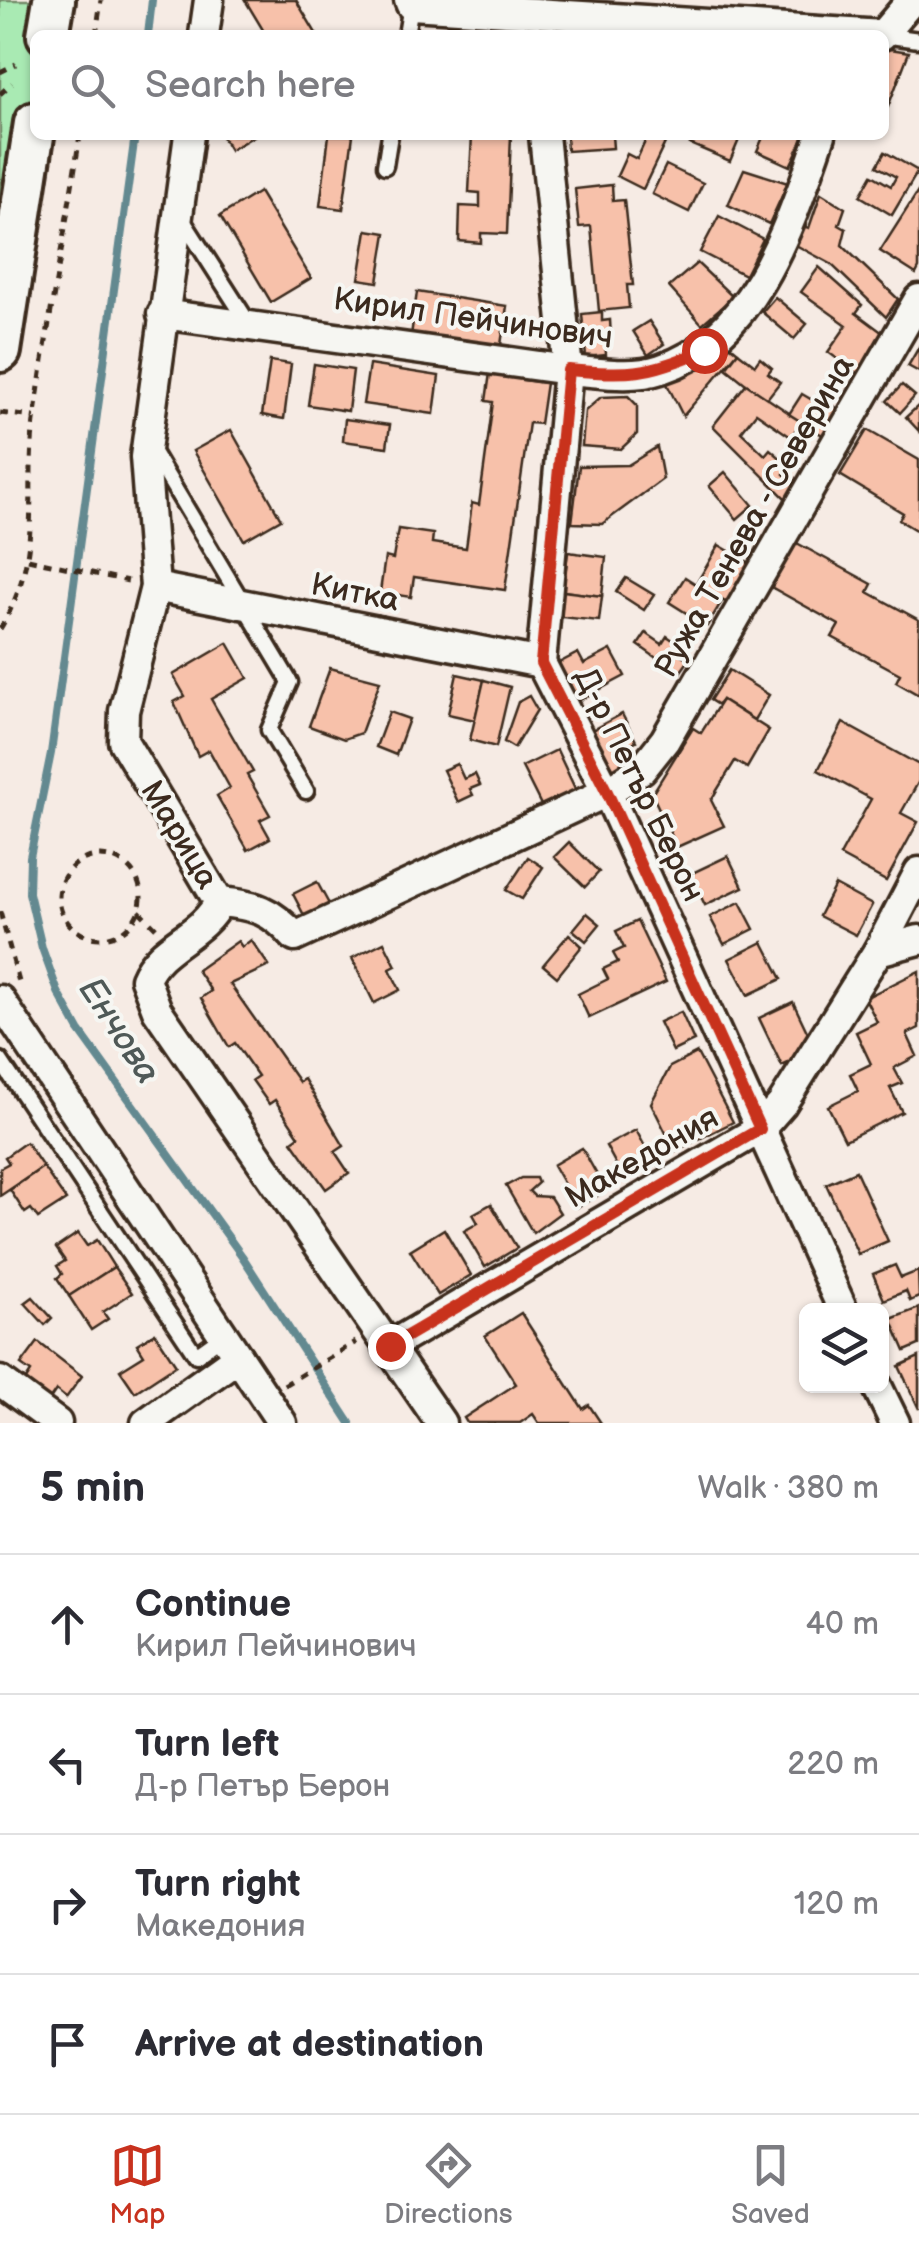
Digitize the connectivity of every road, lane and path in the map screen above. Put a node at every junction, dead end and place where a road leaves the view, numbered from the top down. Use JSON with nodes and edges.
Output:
{"nodes":[{"id":1,"x":54,"y":0,"type":"edge"},
{"id":2,"x":101,"y":0,"type":"edge"},
{"id":3,"x":209,"y":0,"type":"edge"},
{"id":4,"x":912,"y":0,"type":"edge"},
{"id":5,"x":410,"y":2,"type":"edge"},
{"id":6,"x":532,"y":16,"type":"edge"},
{"id":7,"x":49,"y":30,"type":"edge"},
{"id":8,"x":97,"y":30,"type":"edge"},
{"id":9,"x":205,"y":30,"type":"edge"},
{"id":10,"x":407,"y":30,"type":"edge"},
{"id":11,"x":793,"y":30,"type":"edge"},
{"id":12,"x":873,"y":30,"type":"edge"},
{"id":13,"x":889,"y":36,"type":"edge"},
{"id":14,"x":919,"y":40,"type":"edge"},
{"id":15,"x":16,"y":64,"type":"dead end"},
{"id":16,"x":0,"y":72,"type":"edge"},
{"id":17,"x":12,"y":83,"type":"dead end"},
{"id":18,"x":0,"y":94,"type":"edge"},
{"id":19,"x":33,"y":140,"type":"edge"},
{"id":20,"x":79,"y":140,"type":"edge"},
{"id":21,"x":188,"y":140,"type":"edge"},
{"id":22,"x":389,"y":140,"type":"edge"},
{"id":23,"x":545,"y":140,"type":"edge"},
{"id":24,"x":820,"y":140,"type":"edge"},
{"id":25,"x":385,"y":166,"type":"dead end"},
{"id":26,"x":177,"y":211,"type":"junction"},
{"id":27,"x":919,"y":300,"type":"edge"},
{"id":28,"x":162,"y":314,"type":"junction"},
{"id":29,"x":250,"y":325,"type":"junction"},
{"id":30,"x":0,"y":351,"type":"edge"},
{"id":31,"x":568,"y":370,"type":"junction"},
{"id":32,"x":0,"y":413,"type":"edge"},
{"id":33,"x":34,"y":417,"type":"junction"},
{"id":34,"x":147,"y":441,"type":"junction"},
{"id":35,"x":28,"y":559,"type":"junction"},
{"id":36,"x":155,"y":587,"type":"junction"},
{"id":37,"x":240,"y":605,"type":"junction"},
{"id":38,"x":0,"y":629,"type":"edge"},
{"id":39,"x":541,"y":663,"type":"junction"},
{"id":40,"x":306,"y":791,"type":"dead end"},
{"id":41,"x":607,"y":792,"type":"junction"},
{"id":42,"x":919,"y":872,"type":"edge"},
{"id":43,"x":219,"y":902,"type":"junction"},
{"id":44,"x":108,"y":938,"type":"joint"},
{"id":45,"x":919,"y":940,"type":"edge"},
{"id":46,"x":878,"y":951,"type":"junction"},
{"id":47,"x":0,"y":1000,"type":"edge"},
{"id":48,"x":0,"y":1060,"type":"edge"},
{"id":49,"x":760,"y":1129,"type":"junction"},
{"id":50,"x":840,"y":1303,"type":"edge"},
{"id":51,"x":384,"y":1337,"type":"junction"},
{"id":52,"x":232,"y":1346,"type":"junction"},
{"id":53,"x":0,"y":1380,"type":"edge"},
{"id":54,"x":292,"y":1380,"type":"dead end"},
{"id":55,"x":881,"y":1393,"type":"edge"},
{"id":56,"x":57,"y":1423,"type":"edge"},
{"id":57,"x":146,"y":1423,"type":"edge"},
{"id":58,"x":282,"y":1423,"type":"edge"},
{"id":59,"x":442,"y":1423,"type":"edge"},
{"id":60,"x":894,"y":1423,"type":"edge"}],
"edges":[{"from":1,"to":7,"type":"main road"},
{"from":2,"to":8,"type":"path"},
{"from":3,"to":9,"type":"street"},
{"from":4,"to":12,"type":"street"},
{"from":5,"to":6,"type":"street"},
{"from":5,"to":10,"type":"lane"},
{"from":6,"to":11,"type":"street"},
{"from":13,"to":14,"type":"lane"},
{"from":15,"to":16,"type":"path"},
{"from":17,"to":18,"type":"path"},
{"from":19,"to":30,"type":"main road"},
{"from":20,"to":33,"type":"path"},
{"from":21,"to":26,"type":"street","name":"Марица"},
{"from":22,"to":25,"type":"lane"},
{"from":23,"to":31,"type":"street","name":"Д-р Петър Берон"},
{"from":24,"to":31,"type":"street","name":"Кирил Пейчинович"},
{"from":26,"to":28,"type":"street","name":"Марица"},
{"from":26,"to":29,"type":"lane"},
{"from":27,"to":41,"type":"street","name":"Ружа Тенева - Северина"},
{"from":28,"to":29,"type":"street","name":"Кирил Пейчинович"},
{"from":28,"to":34,"type":"street","name":"Марица"},
{"from":29,"to":31,"type":"street","name":"Кирил Пейчинович"},
{"from":31,"to":39,"type":"street","name":"Д-р Петър Берон"},
{"from":32,"to":33,"type":"path"},
{"from":33,"to":35,"type":"path"},
{"from":34,"to":36,"type":"street","name":"Марица"},
{"from":34,"to":37,"type":"lane"},
{"from":35,"to":36,"type":"path"},
{"from":35,"to":38,"type":"path"},
{"from":36,"to":37,"type":"street","name":"Китка"},
{"from":36,"to":43,"type":"street","name":"Марица"},
{"from":37,"to":39,"type":"street","name":"Китка"},
{"from":37,"to":40,"type":"lane"},
{"from":39,"to":41,"type":"street","name":"Д-р Петър Берон"},
{"from":41,"to":43,"type":"street","name":"Ружа Тенева - Северина"},
{"from":41,"to":49,"type":"street","name":"Д-р Петър Берон"},
{"from":42,"to":46,"type":"street","name":"Македония"},
{"from":43,"to":51,"type":"street","name":"Марица"},
{"from":44,"to":44,"type":"path"},
{"from":45,"to":46,"type":"street"},
{"from":46,"to":49,"type":"street","name":"Македония"},
{"from":47,"to":52,"type":"street"},
{"from":48,"to":52,"type":"lane"},
{"from":49,"to":50,"type":"street","name":"Д-р Петър Берон"},
{"from":49,"to":51,"type":"street","name":"Македония"},
{"from":51,"to":54,"type":"path"},
{"from":51,"to":59,"type":"street","name":"Марица"},
{"from":52,"to":57,"type":"street"},
{"from":52,"to":58,"type":"street"},
{"from":53,"to":56,"type":"street"},
{"from":55,"to":60,"type":"street"}]}
